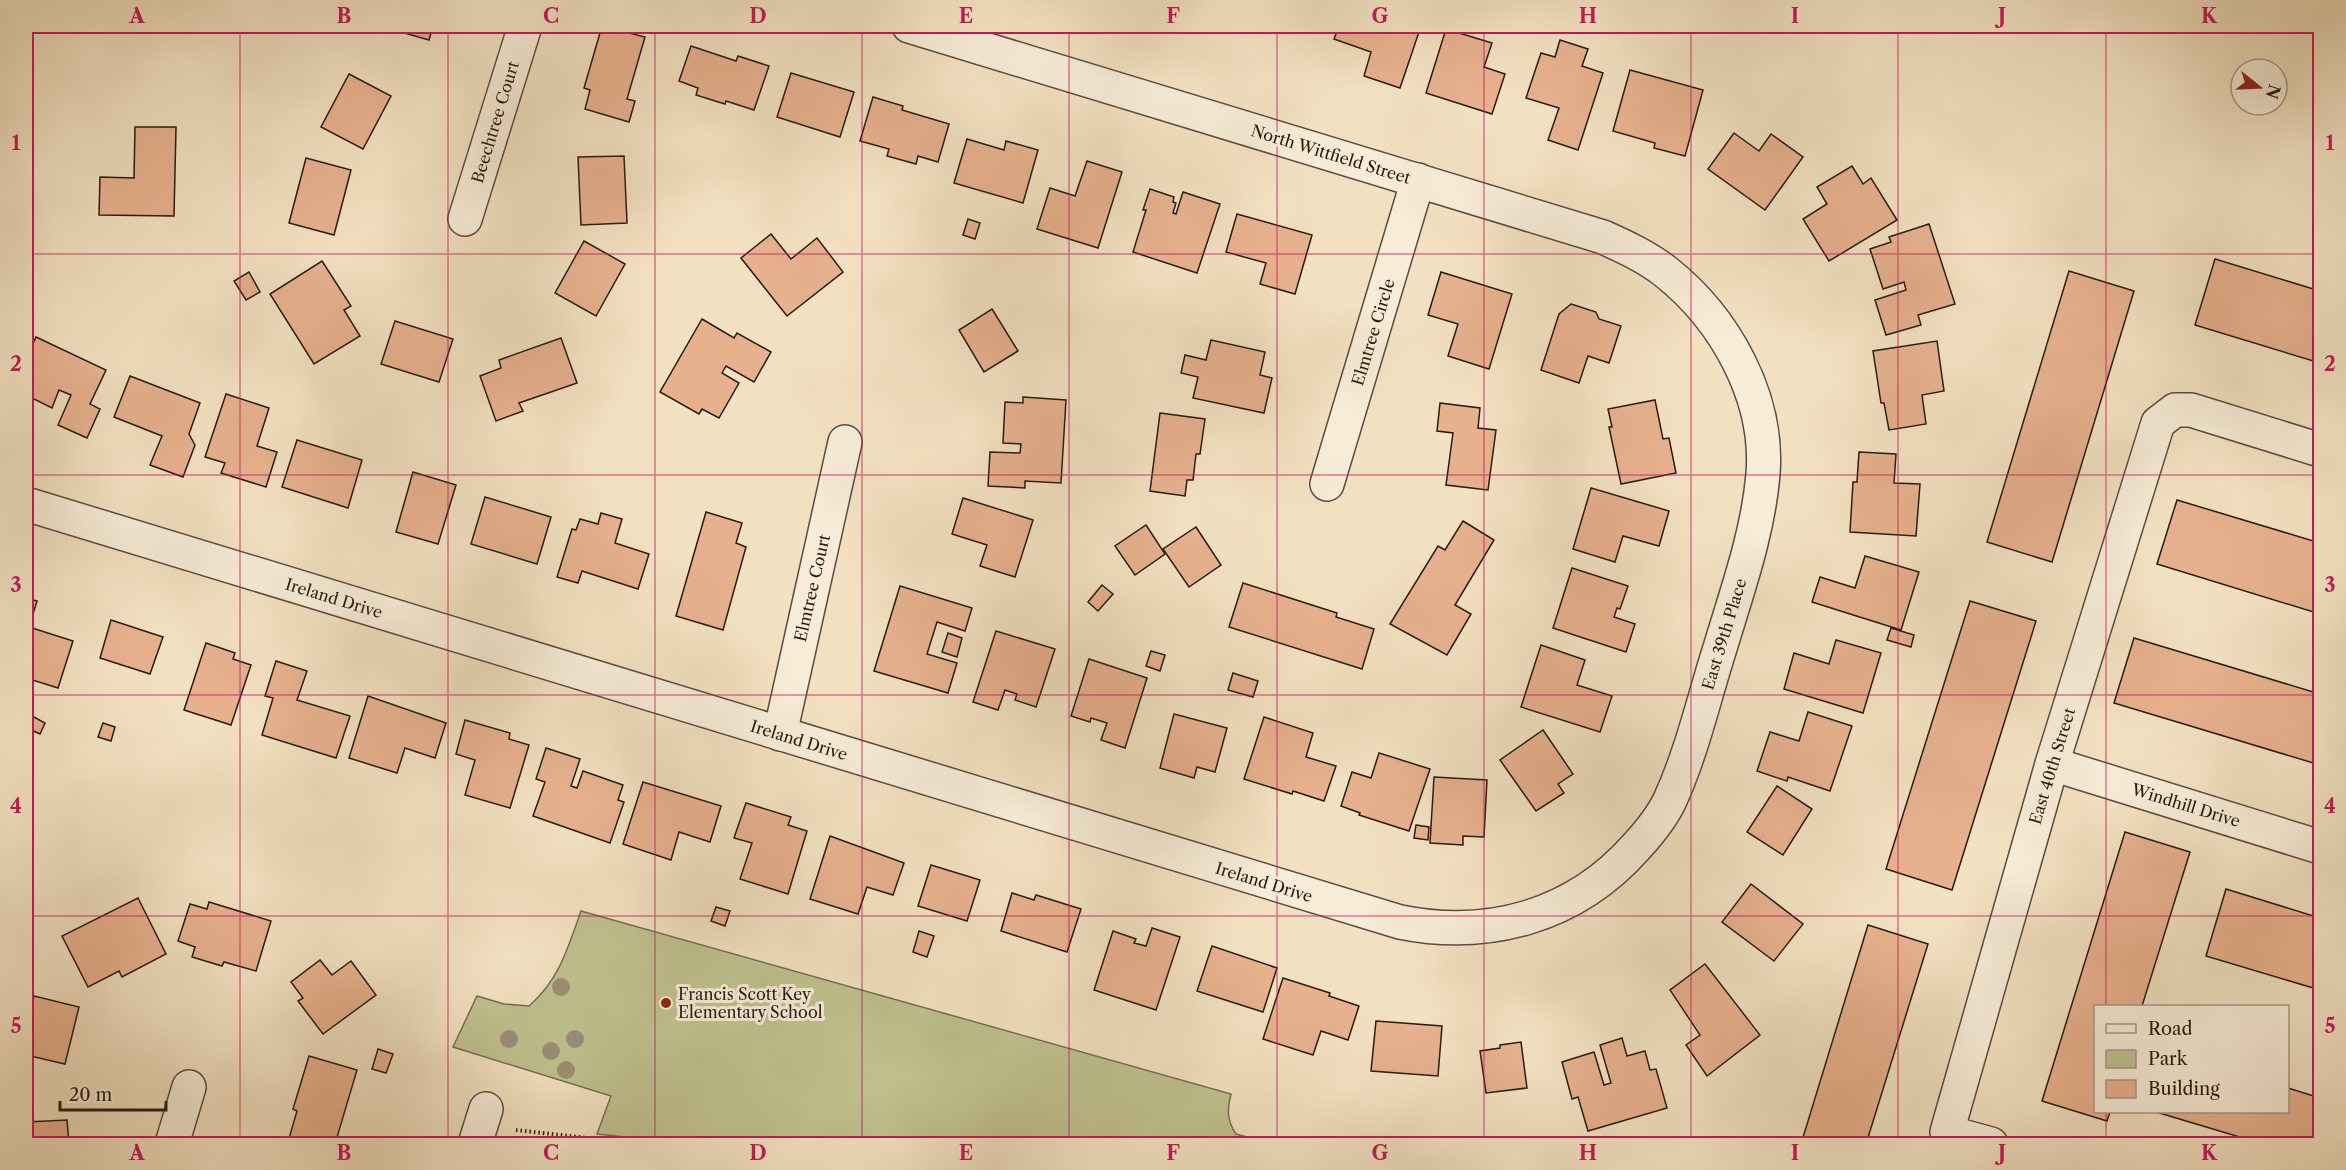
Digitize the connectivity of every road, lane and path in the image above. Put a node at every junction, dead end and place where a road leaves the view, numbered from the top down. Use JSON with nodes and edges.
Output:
{"nodes":[{"id":1,"x":525,"y":26,"type":"edge"},
{"id":2,"x":909,"y":26,"type":"edge"},
{"id":3,"x":1418,"y":180,"type":"junction"},
{"id":4,"x":465,"y":219,"type":"dead end"},
{"id":5,"x":1723,"y":334,"type":"joint"},
{"id":6,"x":845,"y":442,"type":"dead end"},
{"id":7,"x":2320,"y":450,"type":"edge"},
{"id":8,"x":1327,"y":484,"type":"dead end"},
{"id":9,"x":26,"y":504,"type":"edge"},
{"id":10,"x":780,"y":734,"type":"junction"},
{"id":11,"x":2052,"y":764,"type":"junction"},
{"id":12,"x":2320,"y":847,"type":"edge"},
{"id":13,"x":1575,"y":897,"type":"joint"},
{"id":14,"x":189,"y":1087,"type":"dead end"},
{"id":15,"x":481,"y":1126,"type":"edge"},
{"id":16,"x":172,"y":1144,"type":"edge"},
{"id":17,"x":641,"y":1144,"type":"edge"},
{"id":18,"x":1991,"y":1144,"type":"edge"}],
"edges":[{"from":1,"to":4,"type":"street","name":"Beechtree Court"},
{"from":2,"to":3,"type":"street","name":"North Wittfield Street"},
{"from":3,"to":5,"type":"street","name":"North Wittfield Street"},
{"from":3,"to":8,"type":"street","name":"Elmtree Circle"},
{"from":5,"to":13,"type":"street","name":"East 39th Place"},
{"from":6,"to":10,"type":"street","name":"Elmtree Court"},
{"from":7,"to":11,"type":"street","name":"East 40th Street"},
{"from":9,"to":10,"type":"street","name":"Ireland Drive"},
{"from":10,"to":13,"type":"street","name":"Ireland Drive"},
{"from":11,"to":12,"type":"street","name":"Windhill Drive"},
{"from":11,"to":18,"type":"street","name":"East 40th Street"},
{"from":14,"to":16,"type":"street"},
{"from":15,"to":17,"type":"path"}]}
